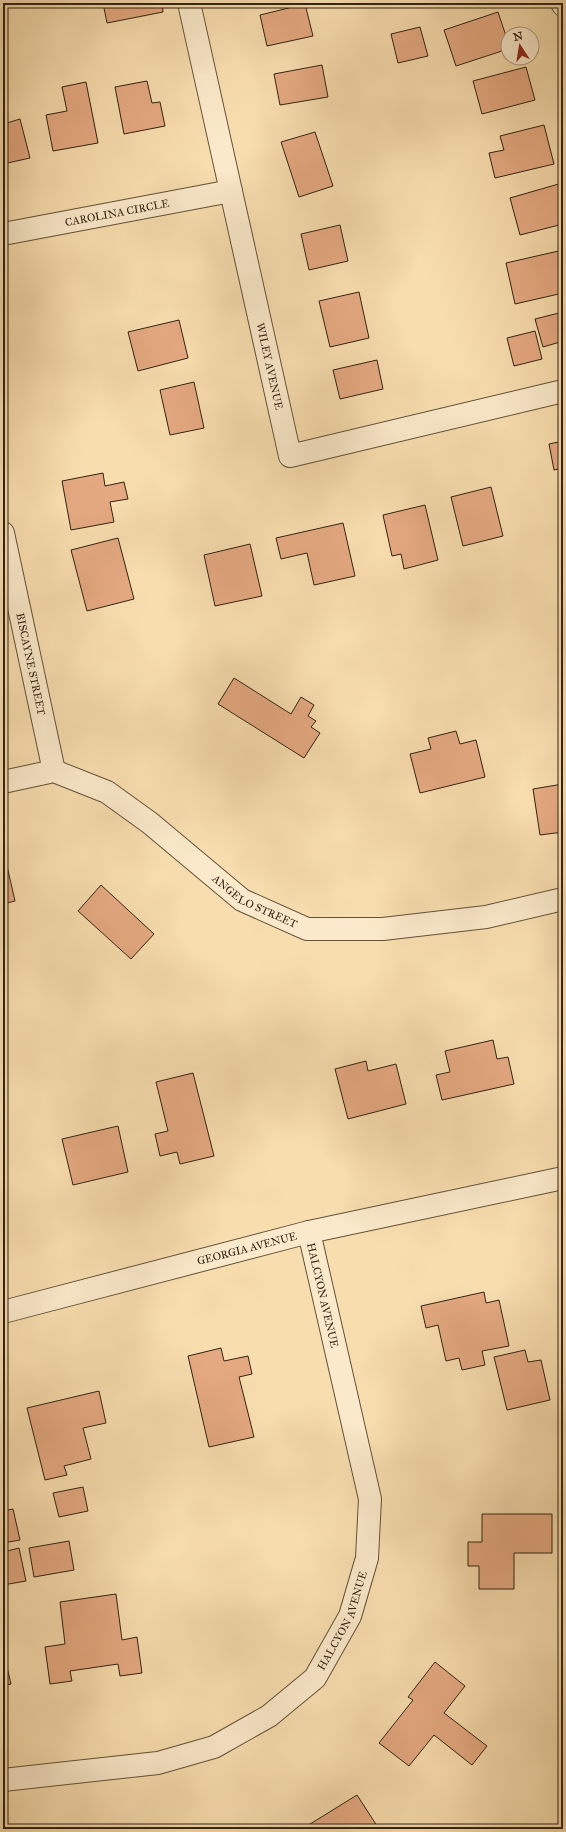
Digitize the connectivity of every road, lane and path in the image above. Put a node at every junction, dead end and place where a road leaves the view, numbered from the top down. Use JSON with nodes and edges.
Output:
{"nodes":[{"id":1,"x":189,"y":3,"type":"edge"},
{"id":2,"x":231,"y":191,"type":"junction"},
{"id":3,"x":3,"y":234,"type":"edge"},
{"id":4,"x":563,"y":391,"type":"edge"},
{"id":5,"x":3,"y":533,"type":"edge"},
{"id":6,"x":54,"y":771,"type":"junction"},
{"id":7,"x":3,"y":782,"type":"edge"},
{"id":8,"x":563,"y":899,"type":"edge"},
{"id":9,"x":563,"y":1178,"type":"edge"},
{"id":10,"x":309,"y":1232,"type":"junction"},
{"id":11,"x":3,"y":1312,"type":"edge"},
{"id":12,"x":3,"y":1780,"type":"edge"}],
"edges":[{"from":1,"to":2,"type":"street","name":"WILEY AVENUE"},
{"from":2,"to":3,"type":"street","name":"CAROLINA CIRCLE"},
{"from":2,"to":4,"type":"street","name":"WILEY AVENUE"},
{"from":5,"to":6,"type":"street","name":"BISCAYNE STREET"},
{"from":6,"to":7,"type":"street"},
{"from":6,"to":8,"type":"street","name":"ANGELO STREET"},
{"from":9,"to":10,"type":"street","name":"GEORGIA AVENUE"},
{"from":10,"to":11,"type":"street","name":"GEORGIA AVENUE"},
{"from":10,"to":12,"type":"street","name":"HALCYON AVENUE"}]}
